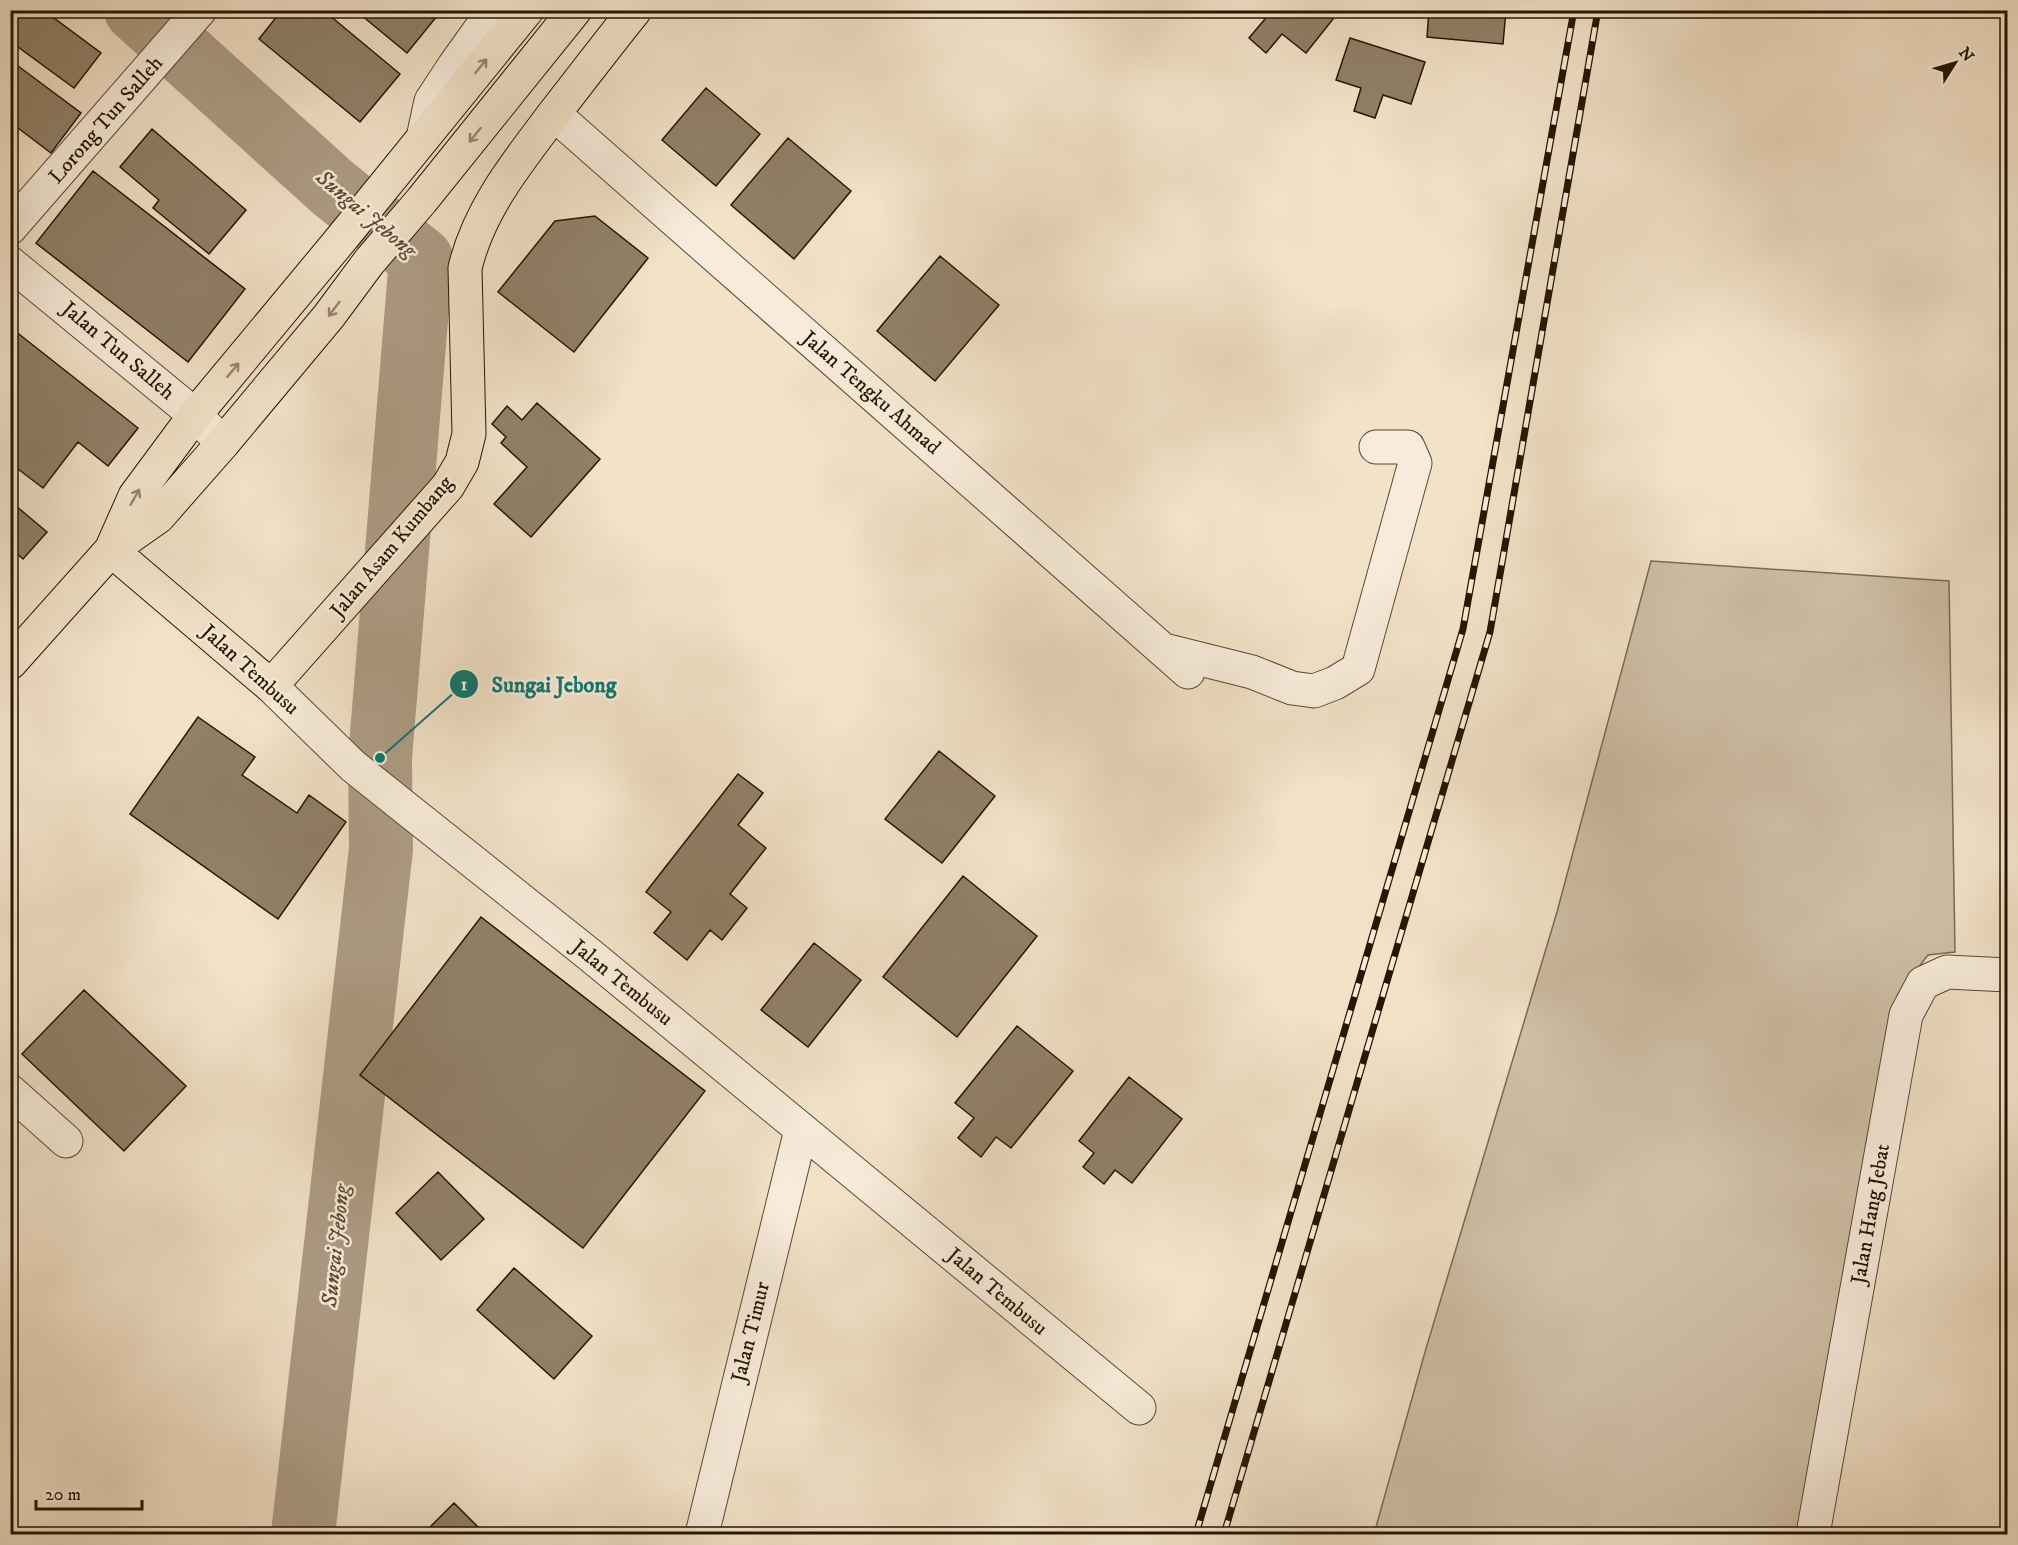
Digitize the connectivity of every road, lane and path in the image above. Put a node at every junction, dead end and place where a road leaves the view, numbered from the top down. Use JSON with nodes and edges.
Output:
{"nodes":[{"id":1,"x":575,"y":10,"type":"edge"},
{"id":2,"x":635,"y":10,"type":"edge"},
{"id":3,"x":514,"y":13,"type":"edge"},
{"id":4,"x":193,"y":19,"type":"edge"},
{"id":5,"x":554,"y":114,"type":"junction"},
{"id":6,"x":10,"y":228,"type":"edge"},
{"id":7,"x":10,"y":263,"type":"edge"},
{"id":8,"x":195,"y":415,"type":"junction"},
{"id":9,"x":222,"y":443,"type":"junction"},
{"id":10,"x":1376,"y":447,"type":"dead end"},
{"id":11,"x":111,"y":550,"type":"junction"},
{"id":12,"x":1162,"y":650,"type":"junction"},
{"id":13,"x":10,"y":663,"type":"edge"},
{"id":14,"x":1188,"y":672,"type":"dead end"},
{"id":15,"x":271,"y":686,"type":"junction"},
{"id":16,"x":2007,"y":975,"type":"edge"},
{"id":17,"x":10,"y":1091,"type":"edge"},
{"id":18,"x":801,"y":1130,"type":"junction"},
{"id":19,"x":66,"y":1142,"type":"dead end"},
{"id":20,"x":1139,"y":1408,"type":"dead end"},
{"id":21,"x":702,"y":1534,"type":"edge"},
{"id":22,"x":1813,"y":1534,"type":"edge"}],
"edges":[{"from":1,"to":9,"type":"main road","one_way":true},
{"from":2,"to":5,"type":"main road","name":"Jalan Asam Kumbang"},
{"from":8,"to":3,"type":"main road","one_way":true},
{"from":4,"to":6,"type":"street","name":"Lorong Tun Salleh"},
{"from":5,"to":12,"type":"street","name":"Jalan Tengku Ahmad"},
{"from":5,"to":15,"type":"main road","name":"Jalan Asam Kumbang"},
{"from":7,"to":8,"type":"street","name":"Jalan Tun Salleh"},
{"from":8,"to":9,"type":"street","name":"Jalan Tun Salleh"},
{"from":11,"to":8,"type":"main road","one_way":true},
{"from":9,"to":11,"type":"main road"},
{"from":10,"to":12,"type":"street"},
{"from":11,"to":13,"type":"main road"},
{"from":11,"to":15,"type":"main road","name":"Jalan Tembusu"},
{"from":12,"to":14,"type":"street","name":"Jalan Tengku Ahmad"},
{"from":15,"to":18,"type":"street","name":"Jalan Tembusu"},
{"from":16,"to":22,"type":"street","name":"Jalan Hang Jebat"},
{"from":17,"to":19,"type":"street"},
{"from":18,"to":20,"type":"street","name":"Jalan Tembusu"},
{"from":18,"to":21,"type":"street","name":"Jalan Timur"}]}
